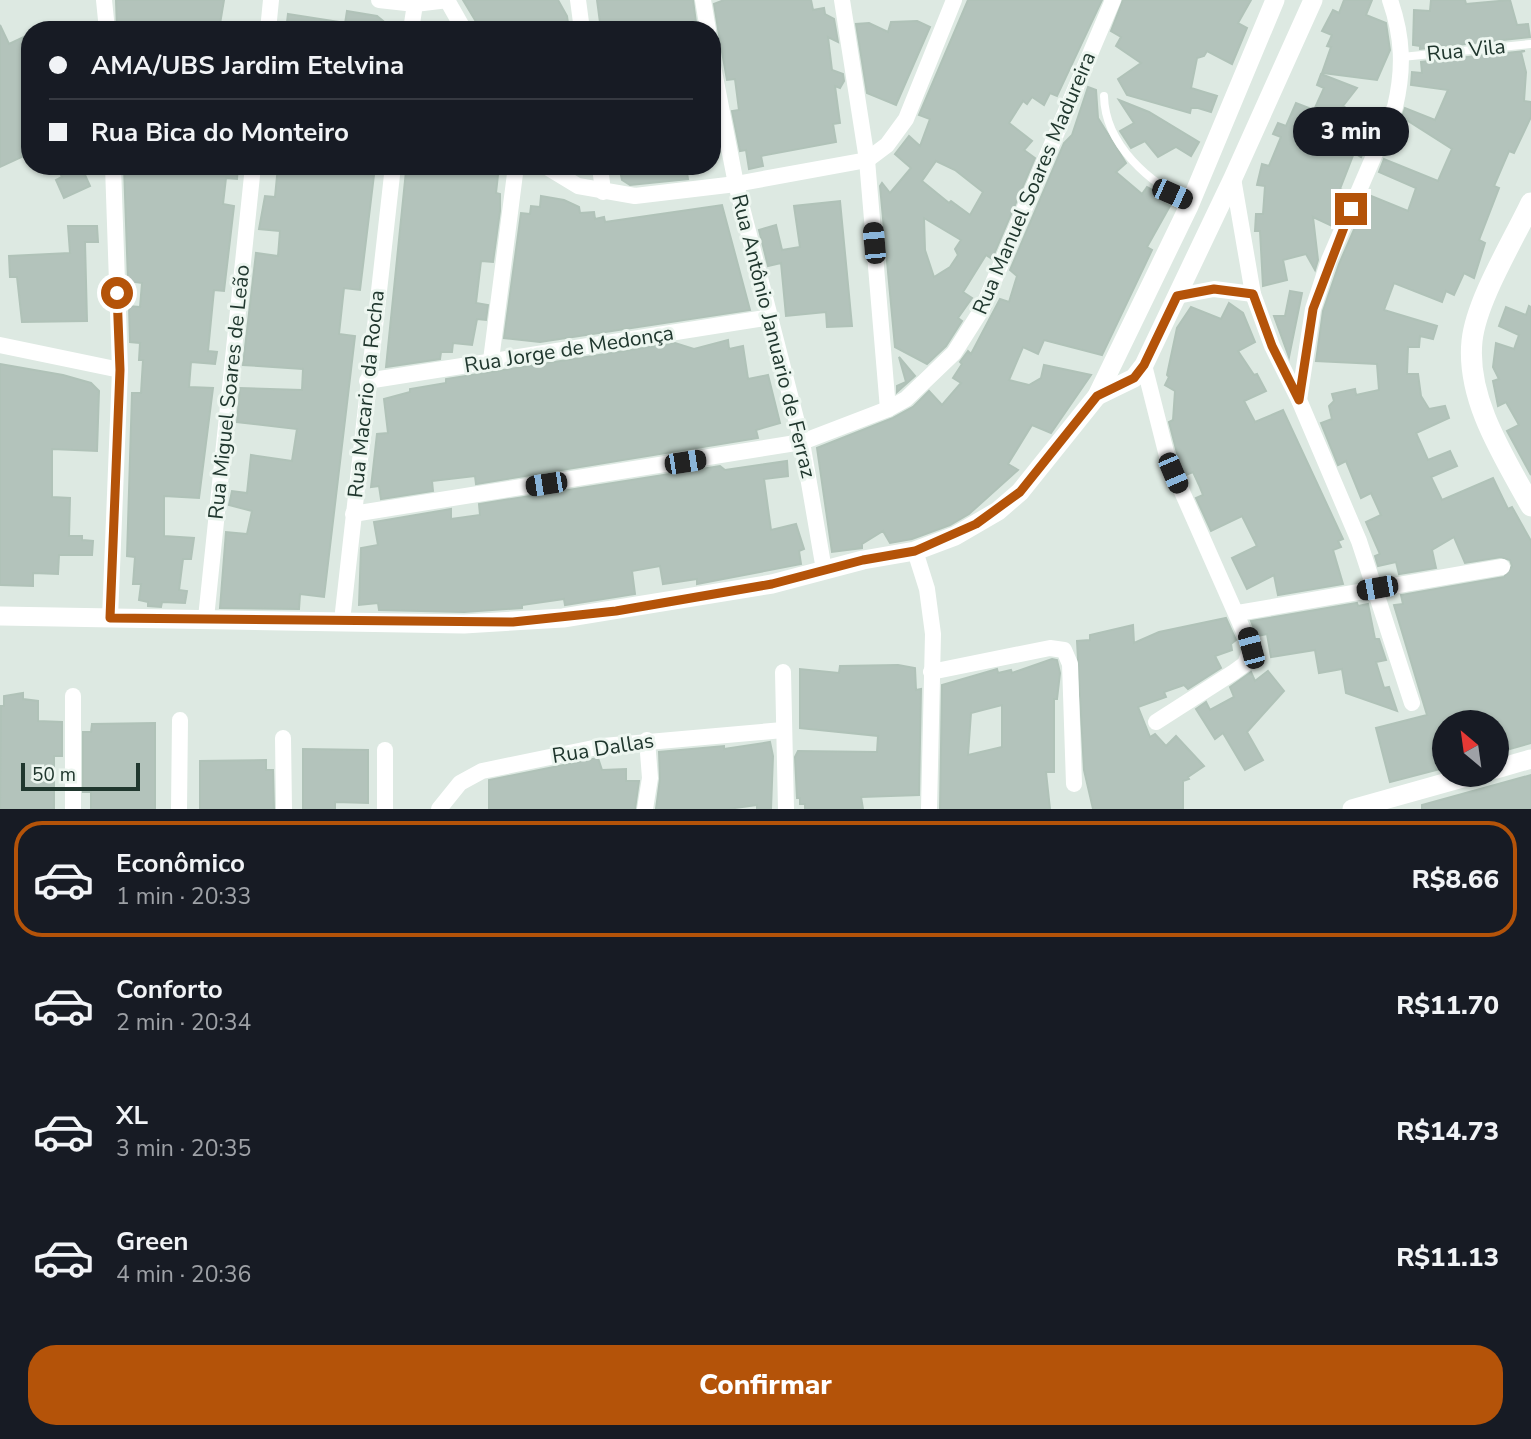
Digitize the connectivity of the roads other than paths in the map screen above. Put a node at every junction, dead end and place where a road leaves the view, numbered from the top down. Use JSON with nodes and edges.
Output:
{"nodes":[{"id":1,"x":104,"y":0,"type":"edge"},
{"id":2,"x":271,"y":0,"type":"edge"},
{"id":3,"x":379,"y":0,"type":"edge"},
{"id":4,"x":447,"y":0,"type":"edge"},
{"id":5,"x":578,"y":0,"type":"edge"},
{"id":6,"x":703,"y":0,"type":"edge"},
{"id":7,"x":842,"y":0,"type":"edge"},
{"id":8,"x":954,"y":0,"type":"edge"},
{"id":9,"x":1113,"y":0,"type":"edge"},
{"id":10,"x":1275,"y":0,"type":"edge"},
{"id":11,"x":1313,"y":0,"type":"edge"},
{"id":12,"x":1390,"y":0,"type":"edge"},
{"id":13,"x":415,"y":4,"type":"junction"},
{"id":14,"x":106,"y":21,"type":"edge"},
{"id":15,"x":269,"y":21,"type":"edge"},
{"id":16,"x":412,"y":21,"type":"edge"},
{"id":17,"x":459,"y":21,"type":"edge"},
{"id":18,"x":581,"y":21,"type":"edge"},
{"id":19,"x":706,"y":21,"type":"edge"},
{"id":20,"x":1530,"y":44,"type":"edge"},
{"id":21,"x":1402,"y":57,"type":"junction"},
{"id":22,"x":1104,"y":96,"type":"dead end"},
{"id":23,"x":721,"y":105,"type":"edge"},
{"id":24,"x":867,"y":160,"type":"junction"},
{"id":25,"x":113,"y":175,"type":"edge"},
{"id":26,"x":252,"y":175,"type":"edge"},
{"id":27,"x":392,"y":175,"type":"edge"},
{"id":28,"x":515,"y":175,"type":"edge"},
{"id":29,"x":556,"y":175,"type":"edge"},
{"id":30,"x":601,"y":175,"type":"edge"},
{"id":31,"x":1233,"y":178,"type":"junction"},
{"id":32,"x":737,"y":184,"type":"junction"},
{"id":33,"x":603,"y":192,"type":"junction"},
{"id":34,"x":1191,"y":202,"type":"junction"},
{"id":35,"x":1531,"y":203,"type":"edge"},
{"id":36,"x":1253,"y":294,"type":"junction"},
{"id":37,"x":1177,"y":296,"type":"junction"},
{"id":38,"x":771,"y":317,"type":"junction"},
{"id":39,"x":0,"y":345,"type":"edge"},
{"id":40,"x":491,"y":360,"type":"junction"},
{"id":41,"x":1144,"y":365,"type":"junction"},
{"id":42,"x":120,"y":370,"type":"junction"},
{"id":43,"x":367,"y":381,"type":"junction"},
{"id":44,"x":1097,"y":396,"type":"junction"},
{"id":45,"x":1299,"y":400,"type":"junction"},
{"id":46,"x":888,"y":409,"type":"junction"},
{"id":47,"x":802,"y":442,"type":"junction"},
{"id":48,"x":1531,"y":506,"type":"edge"},
{"id":49,"x":353,"y":514,"type":"junction"},
{"id":50,"x":915,"y":551,"type":"junction"},
{"id":51,"x":1502,"y":567,"type":"dead end"},
{"id":52,"x":824,"y":570,"type":"junction"},
{"id":53,"x":1377,"y":588,"type":"junction"},
{"id":54,"x":1238,"y":613,"type":"junction"},
{"id":55,"x":0,"y":616,"type":"edge"},
{"id":56,"x":110,"y":618,"type":"junction"},
{"id":57,"x":206,"y":618,"type":"junction"},
{"id":58,"x":342,"y":621,"type":"junction"},
{"id":59,"x":783,"y":672,"type":"dead end"},
{"id":60,"x":931,"y":672,"type":"junction"},
{"id":61,"x":73,"y":696,"type":"dead end"},
{"id":62,"x":1412,"y":703,"type":"dead end"},
{"id":63,"x":180,"y":720,"type":"dead end"},
{"id":64,"x":1156,"y":722,"type":"dead end"},
{"id":65,"x":783,"y":730,"type":"junction"},
{"id":66,"x":283,"y":738,"type":"dead end"},
{"id":67,"x":647,"y":740,"type":"junction"},
{"id":68,"x":385,"y":750,"type":"dead end"},
{"id":69,"x":1531,"y":759,"type":"edge"},
{"id":70,"x":1509,"y":765,"type":"edge"},
{"id":71,"x":1074,"y":784,"type":"dead end"},
{"id":72,"x":1432,"y":787,"type":"edge"},
{"id":73,"x":74,"y":809,"type":"edge"},
{"id":74,"x":179,"y":809,"type":"edge"},
{"id":75,"x":284,"y":809,"type":"edge"},
{"id":76,"x":385,"y":809,"type":"edge"},
{"id":77,"x":439,"y":809,"type":"edge"},
{"id":78,"x":645,"y":809,"type":"edge"},
{"id":79,"x":786,"y":809,"type":"edge"},
{"id":80,"x":929,"y":809,"type":"edge"},
{"id":81,"x":1352,"y":809,"type":"edge"}],
"edges":[{"from":1,"to":14,"type":"street"},
{"from":2,"to":15,"type":"street"},
{"from":3,"to":13,"type":"street"},
{"from":4,"to":13,"type":"street"},
{"from":4,"to":17,"type":"street"},
{"from":5,"to":18,"type":"street"},
{"from":6,"to":19,"type":"street"},
{"from":7,"to":24,"type":"street"},
{"from":8,"to":24,"type":"street"},
{"from":9,"to":46,"type":"street","name":"Rua Manuel Soares Madureira"},
{"from":10,"to":34,"type":"street"},
{"from":11,"to":31,"type":"street"},
{"from":12,"to":21,"type":"street"},
{"from":13,"to":16,"type":"street"},
{"from":20,"to":21,"type":"lane","name":"Rua Vila"},
{"from":21,"to":45,"type":"street"},
{"from":22,"to":34,"type":"lane"},
{"from":23,"to":32,"type":"street","name":"Rua Antônio Januario de Ferraz"},
{"from":24,"to":32,"type":"street"},
{"from":24,"to":46,"type":"street"},
{"from":25,"to":42,"type":"street"},
{"from":26,"to":57,"type":"street","name":"Rua Miguel Soares de Leão"},
{"from":27,"to":43,"type":"street","name":"Rua Macario da Rocha"},
{"from":28,"to":40,"type":"street"},
{"from":29,"to":33,"type":"street"},
{"from":30,"to":33,"type":"street"},
{"from":31,"to":36,"type":"street"},
{"from":31,"to":37,"type":"street"},
{"from":32,"to":33,"type":"street"},
{"from":32,"to":38,"type":"street","name":"Rua Antônio Januario de Ferraz"},
{"from":34,"to":44,"type":"street"},
{"from":35,"to":48,"type":"main road"},
{"from":36,"to":37,"type":"street"},
{"from":36,"to":45,"type":"street"},
{"from":37,"to":41,"type":"street"},
{"from":38,"to":40,"type":"street","name":"Rua Jorge de Medonça"},
{"from":38,"to":47,"type":"street","name":"Rua Antônio Januario de Ferraz"},
{"from":39,"to":42,"type":"street"},
{"from":40,"to":43,"type":"street","name":"Rua Jorge de Medonça"},
{"from":41,"to":44,"type":"street"},
{"from":41,"to":54,"type":"street"},
{"from":42,"to":56,"type":"street"},
{"from":43,"to":49,"type":"street","name":"Rua Macario da Rocha"},
{"from":44,"to":50,"type":"street"},
{"from":45,"to":53,"type":"street"},
{"from":46,"to":47,"type":"street","name":"Rua Manuel Soares Madureira"},
{"from":47,"to":49,"type":"street","name":"Rua Manuel Soares Madureira"},
{"from":47,"to":52,"type":"street","name":"Rua Antônio Januario de Ferraz"},
{"from":49,"to":58,"type":"street","name":"Rua Macario da Rocha"},
{"from":50,"to":52,"type":"street"},
{"from":50,"to":60,"type":"street"},
{"from":51,"to":53,"type":"street"},
{"from":52,"to":58,"type":"street"},
{"from":53,"to":54,"type":"street"},
{"from":53,"to":62,"type":"street"},
{"from":54,"to":64,"type":"street"},
{"from":55,"to":56,"type":"street"},
{"from":56,"to":57,"type":"street"},
{"from":57,"to":58,"type":"street"},
{"from":59,"to":65,"type":"street"},
{"from":60,"to":71,"type":"street"},
{"from":60,"to":80,"type":"street"},
{"from":61,"to":73,"type":"street"},
{"from":63,"to":74,"type":"street"},
{"from":65,"to":67,"type":"street","name":"Rua Dallas"},
{"from":65,"to":79,"type":"street"},
{"from":66,"to":75,"type":"street"},
{"from":67,"to":77,"type":"street","name":"Rua Dallas"},
{"from":67,"to":78,"type":"street"},
{"from":68,"to":76,"type":"street"},
{"from":69,"to":70,"type":"street"},
{"from":72,"to":81,"type":"street"}]}
